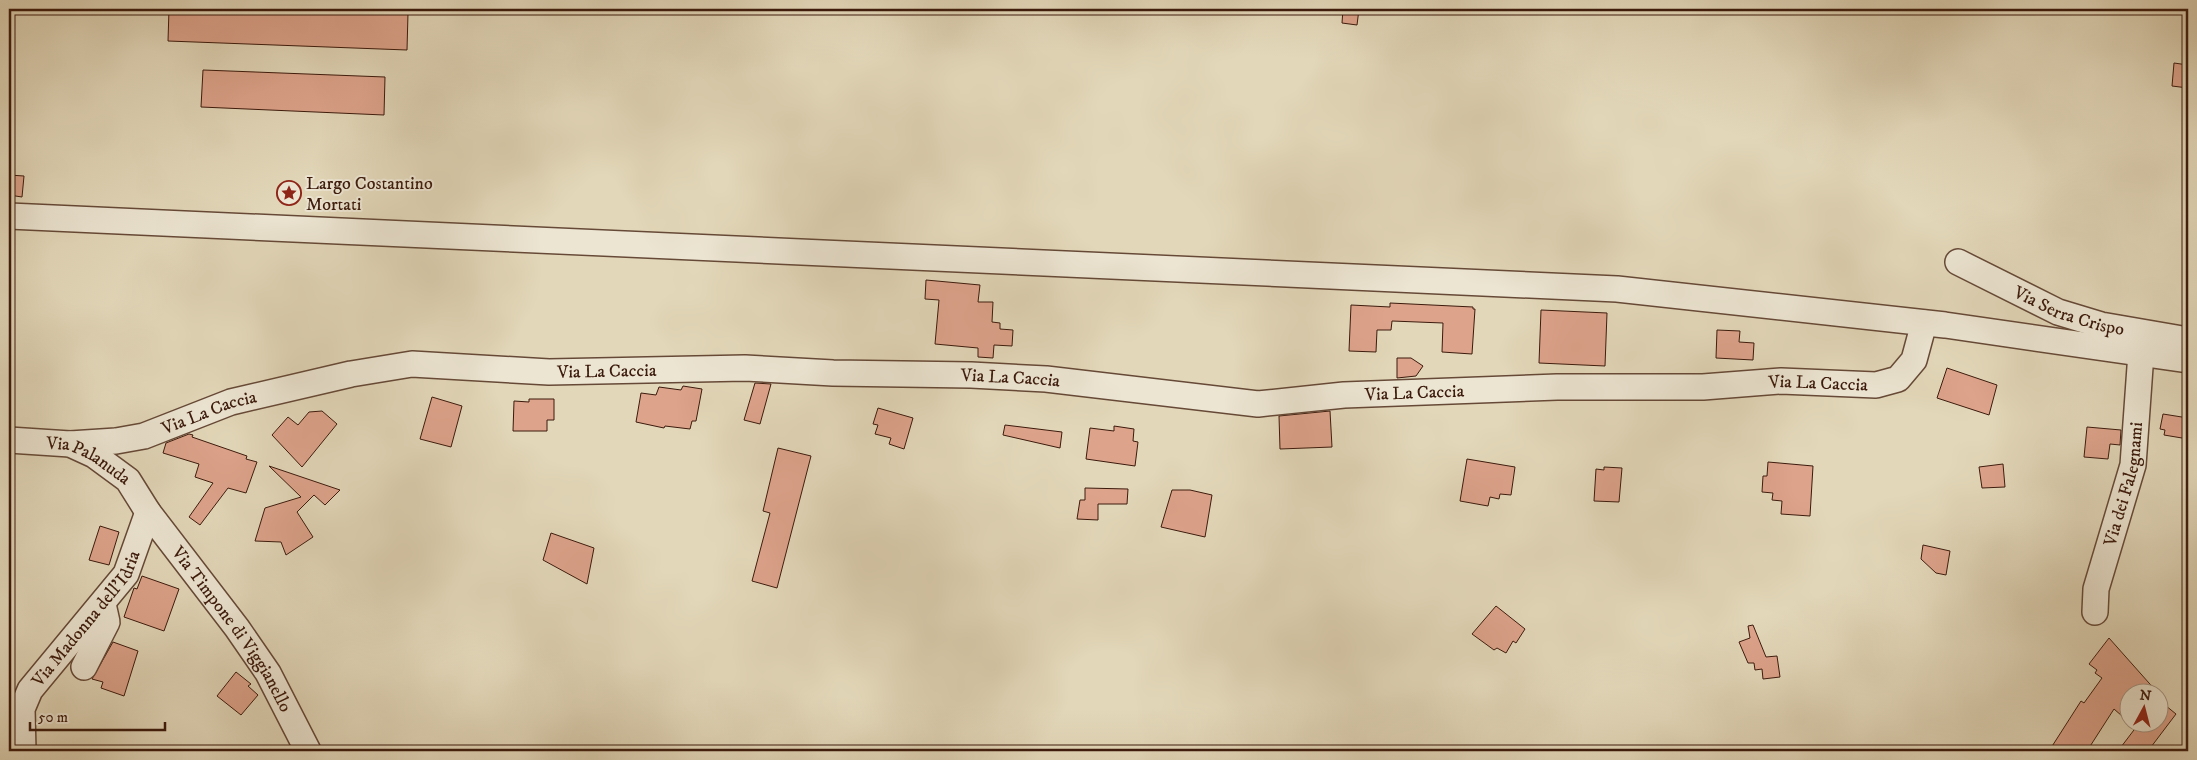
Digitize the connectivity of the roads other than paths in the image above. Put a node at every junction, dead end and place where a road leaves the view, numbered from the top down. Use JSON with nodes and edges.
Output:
{"nodes":[{"id":1,"x":9,"y":216,"type":"edge"},
{"id":2,"x":1958,"y":262,"type":"dead end"},
{"id":3,"x":1924,"y":323,"type":"junction"},
{"id":4,"x":2188,"y":340,"type":"edge"},
{"id":5,"x":2140,"y":353,"type":"junction"},
{"id":6,"x":2188,"y":360,"type":"edge"},
{"id":7,"x":9,"y":440,"type":"edge"},
{"id":8,"x":70,"y":444,"type":"junction"},
{"id":9,"x":148,"y":512,"type":"junction"},
{"id":10,"x":102,"y":604,"type":"junction"},
{"id":11,"x":2095,"y":612,"type":"dead end"},
{"id":12,"x":84,"y":666,"type":"dead end"},
{"id":13,"x":306,"y":750,"type":"edge"},
{"id":14,"x":23,"y":751,"type":"edge"}],
"edges":[{"from":1,"to":3,"type":"street"},
{"from":2,"to":4,"type":"street","name":"Via Serra Crispo"},
{"from":3,"to":5,"type":"street"},
{"from":3,"to":8,"type":"street","name":"Via La Caccia"},
{"from":5,"to":6,"type":"street"},
{"from":5,"to":11,"type":"street","name":"Via dei Falegnami"},
{"from":7,"to":8,"type":"street","name":"Via Palanuda"},
{"from":8,"to":9,"type":"street","name":"Via Palanuda"},
{"from":9,"to":10,"type":"street","name":"Via Madonna dell'Idria"},
{"from":9,"to":13,"type":"street","name":"Via Timpone di Viggianello"},
{"from":10,"to":12,"type":"street"},
{"from":10,"to":14,"type":"street","name":"Via Madonna dell'Idria"}]}
